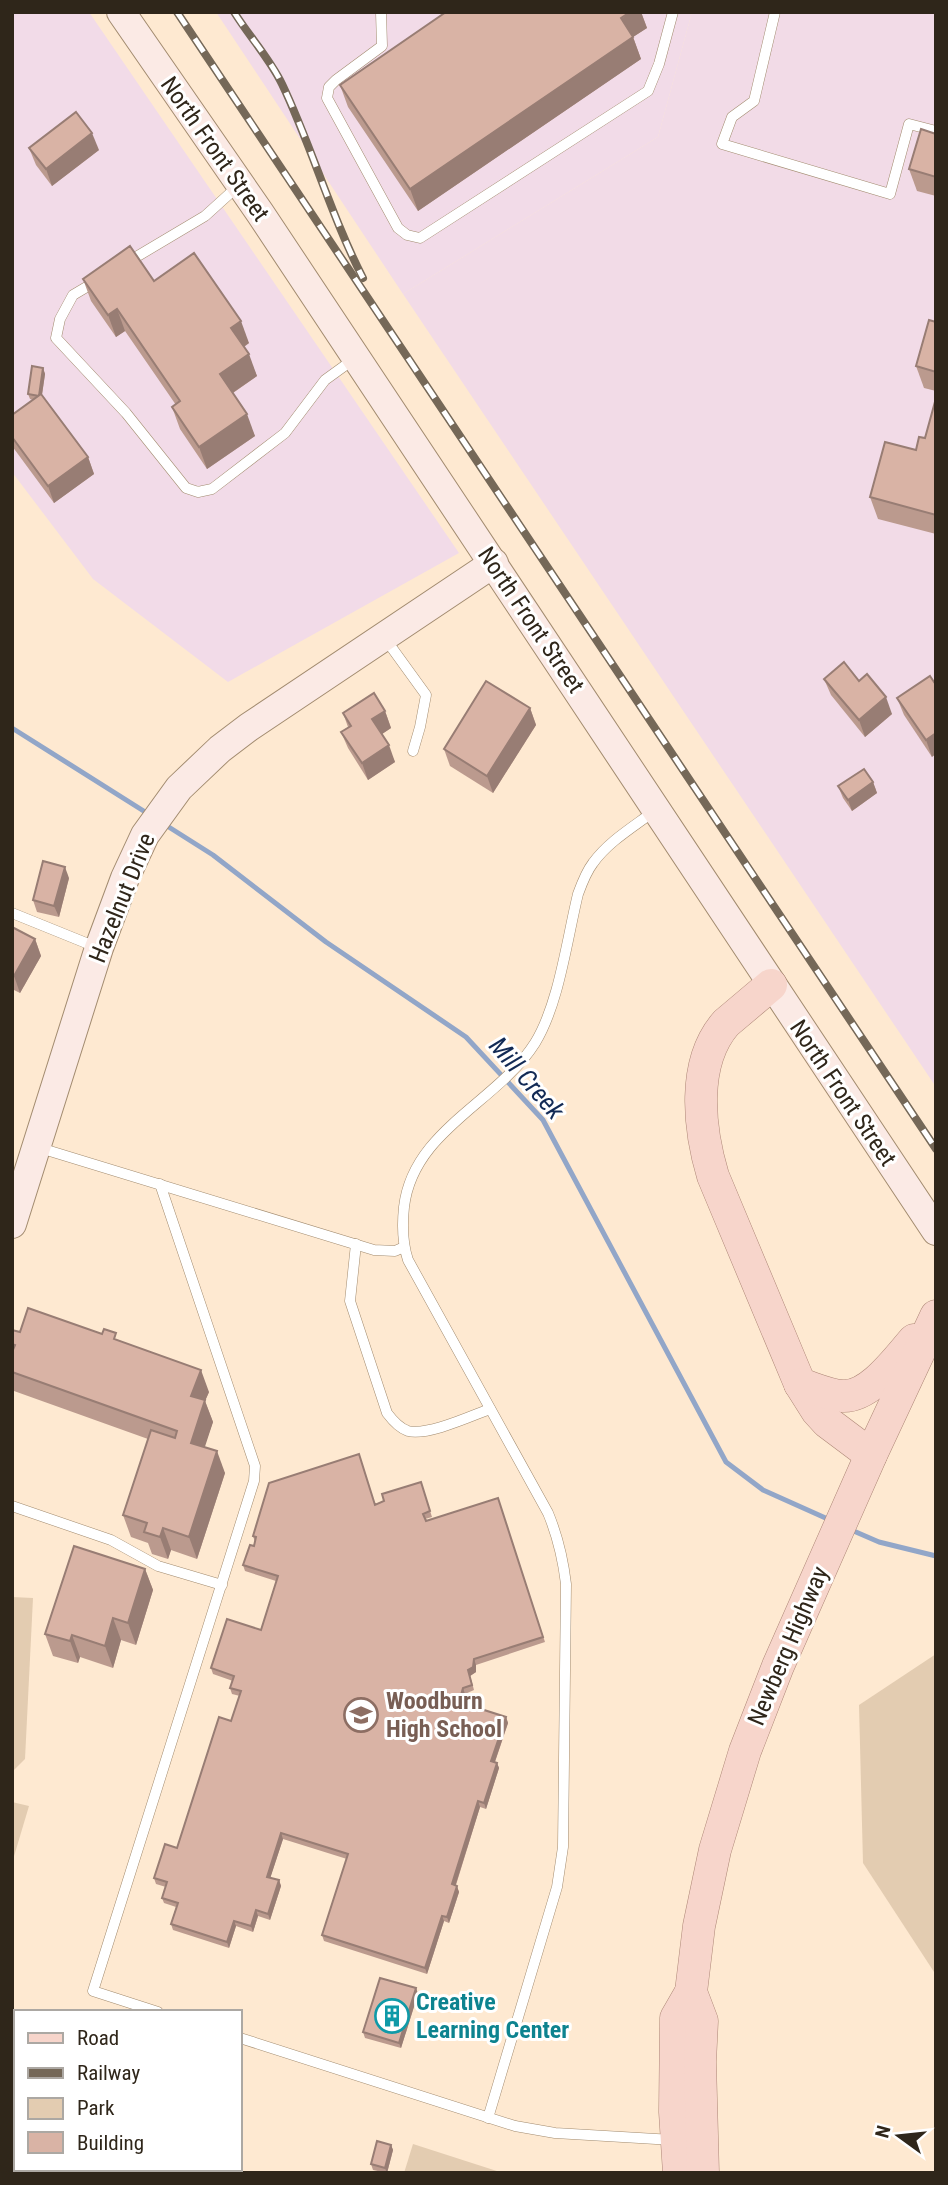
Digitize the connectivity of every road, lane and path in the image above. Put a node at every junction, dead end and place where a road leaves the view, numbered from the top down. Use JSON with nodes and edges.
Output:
{"nodes":[{"id":1,"x":121,"y":12,"type":"edge"},
{"id":2,"x":382,"y":12,"type":"edge"},
{"id":3,"x":673,"y":12,"type":"edge"},
{"id":4,"x":775,"y":12,"type":"edge"},
{"id":5,"x":936,"y":131,"type":"edge"},
{"id":6,"x":240,"y":184,"type":"junction"},
{"id":7,"x":117,"y":269,"type":"edge"},
{"id":8,"x":106,"y":275,"type":"edge"},
{"id":9,"x":357,"y":358,"type":"junction"},
{"id":10,"x":494,"y":564,"type":"junction"},
{"id":11,"x":384,"y":637,"type":"junction"},
{"id":12,"x":413,"y":751,"type":"dead end"},
{"id":13,"x":657,"y":809,"type":"junction"},
{"id":14,"x":12,"y":913,"type":"edge"},
{"id":15,"x":99,"y":948,"type":"junction"},
{"id":16,"x":771,"y":985,"type":"junction"},
{"id":17,"x":36,"y":1147,"type":"junction"},
{"id":18,"x":160,"y":1184,"type":"junction"},
{"id":19,"x":12,"y":1224,"type":"edge"},
{"id":20,"x":936,"y":1231,"type":"edge"},
{"id":21,"x":356,"y":1244,"type":"junction"},
{"id":22,"x":404,"y":1248,"type":"junction"},
{"id":23,"x":936,"y":1316,"type":"edge"},
{"id":24,"x":800,"y":1384,"type":"junction"},
{"id":25,"x":490,"y":1409,"type":"junction"},
{"id":26,"x":871,"y":1455,"type":"junction"},
{"id":27,"x":12,"y":1506,"type":"edge"},
{"id":28,"x":222,"y":1585,"type":"junction"},
{"id":29,"x":691,"y":1992,"type":"junction"},
{"id":30,"x":152,"y":2010,"type":"edge"},
{"id":31,"x":242,"y":2039,"type":"edge"},
{"id":32,"x":488,"y":2118,"type":"junction"},
{"id":33,"x":676,"y":2141,"type":"junction"},
{"id":34,"x":679,"y":2173,"type":"edge"},
{"id":35,"x":703,"y":2173,"type":"edge"}],
"edges":[{"from":1,"to":6,"type":"main road","name":"North Front Street"},
{"from":2,"to":3,"type":"lane"},
{"from":4,"to":5,"type":"lane"},
{"from":6,"to":7,"type":"lane"},
{"from":6,"to":9,"type":"main road","name":"North Front Street"},
{"from":8,"to":9,"type":"lane"},
{"from":9,"to":10,"type":"main road","name":"North Front Street"},
{"from":10,"to":11,"type":"main road","name":"Hazelnut Drive"},
{"from":10,"to":13,"type":"main road","name":"North Front Street"},
{"from":11,"to":12,"type":"lane"},
{"from":11,"to":15,"type":"main road","name":"Hazelnut Drive"},
{"from":13,"to":16,"type":"main road","name":"North Front Street"},
{"from":13,"to":22,"type":"lane"},
{"from":14,"to":15,"type":"lane"},
{"from":15,"to":17,"type":"main road","name":"Hazelnut Drive"},
{"from":16,"to":20,"type":"main road","name":"North Front Street"},
{"from":16,"to":24,"type":"main road"},
{"from":17,"to":18,"type":"lane"},
{"from":17,"to":19,"type":"main road","name":"Hazelnut Drive"},
{"from":18,"to":21,"type":"lane"},
{"from":18,"to":28,"type":"lane"},
{"from":21,"to":22,"type":"lane"},
{"from":21,"to":25,"type":"lane"},
{"from":22,"to":25,"type":"lane"},
{"from":23,"to":24,"type":"main road"},
{"from":23,"to":26,"type":"main road","name":"Newberg Highway"},
{"from":24,"to":26,"type":"main road"},
{"from":25,"to":32,"type":"lane"},
{"from":26,"to":29,"type":"main road","name":"Newberg Highway"},
{"from":27,"to":28,"type":"lane"},
{"from":28,"to":30,"type":"lane"},
{"from":29,"to":33,"type":"main road","name":"Newberg Highway"},
{"from":29,"to":35,"type":"main road","name":"Newberg Highway"},
{"from":31,"to":32,"type":"lane"},
{"from":32,"to":33,"type":"lane"},
{"from":33,"to":34,"type":"main road","name":"Newberg Highway"}]}
